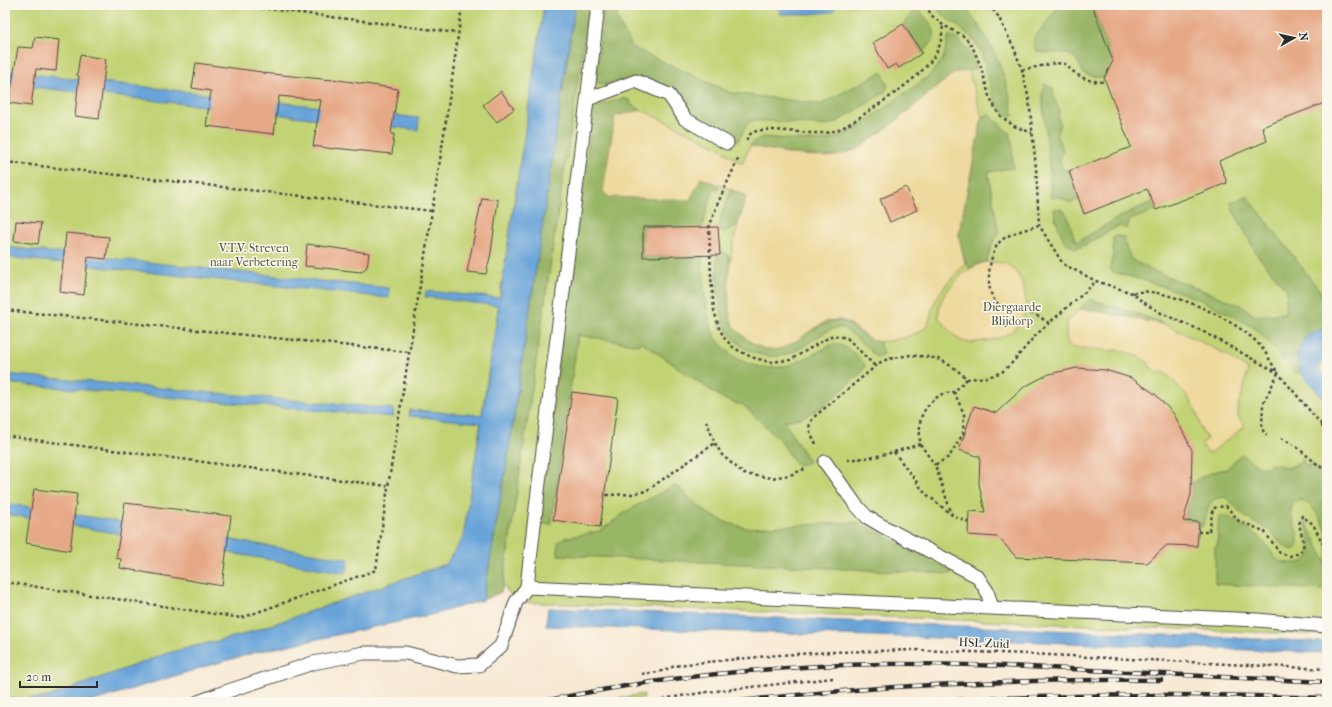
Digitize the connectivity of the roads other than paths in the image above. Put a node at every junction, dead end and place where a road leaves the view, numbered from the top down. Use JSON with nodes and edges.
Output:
{"nodes":[{"id":1,"x":598,"y":5,"type":"edge"},
{"id":2,"x":588,"y":99,"type":"junction"},
{"id":3,"x":727,"y":143,"type":"dead end"},
{"id":4,"x":825,"y":462,"type":"road end"},
{"id":5,"x":527,"y":587,"type":"junction"},
{"id":6,"x":992,"y":608,"type":"junction"},
{"id":7,"x":1327,"y":626,"type":"edge"},
{"id":8,"x":198,"y":702,"type":"edge"}],
"edges":[{"from":1,"to":2,"type":"lane"},
{"from":2,"to":3,"type":"lane"},
{"from":2,"to":5,"type":"lane"},
{"from":4,"to":6,"type":"lane"},
{"from":5,"to":6,"type":"lane"},
{"from":5,"to":8,"type":"lane"},
{"from":6,"to":7,"type":"lane"}]}
